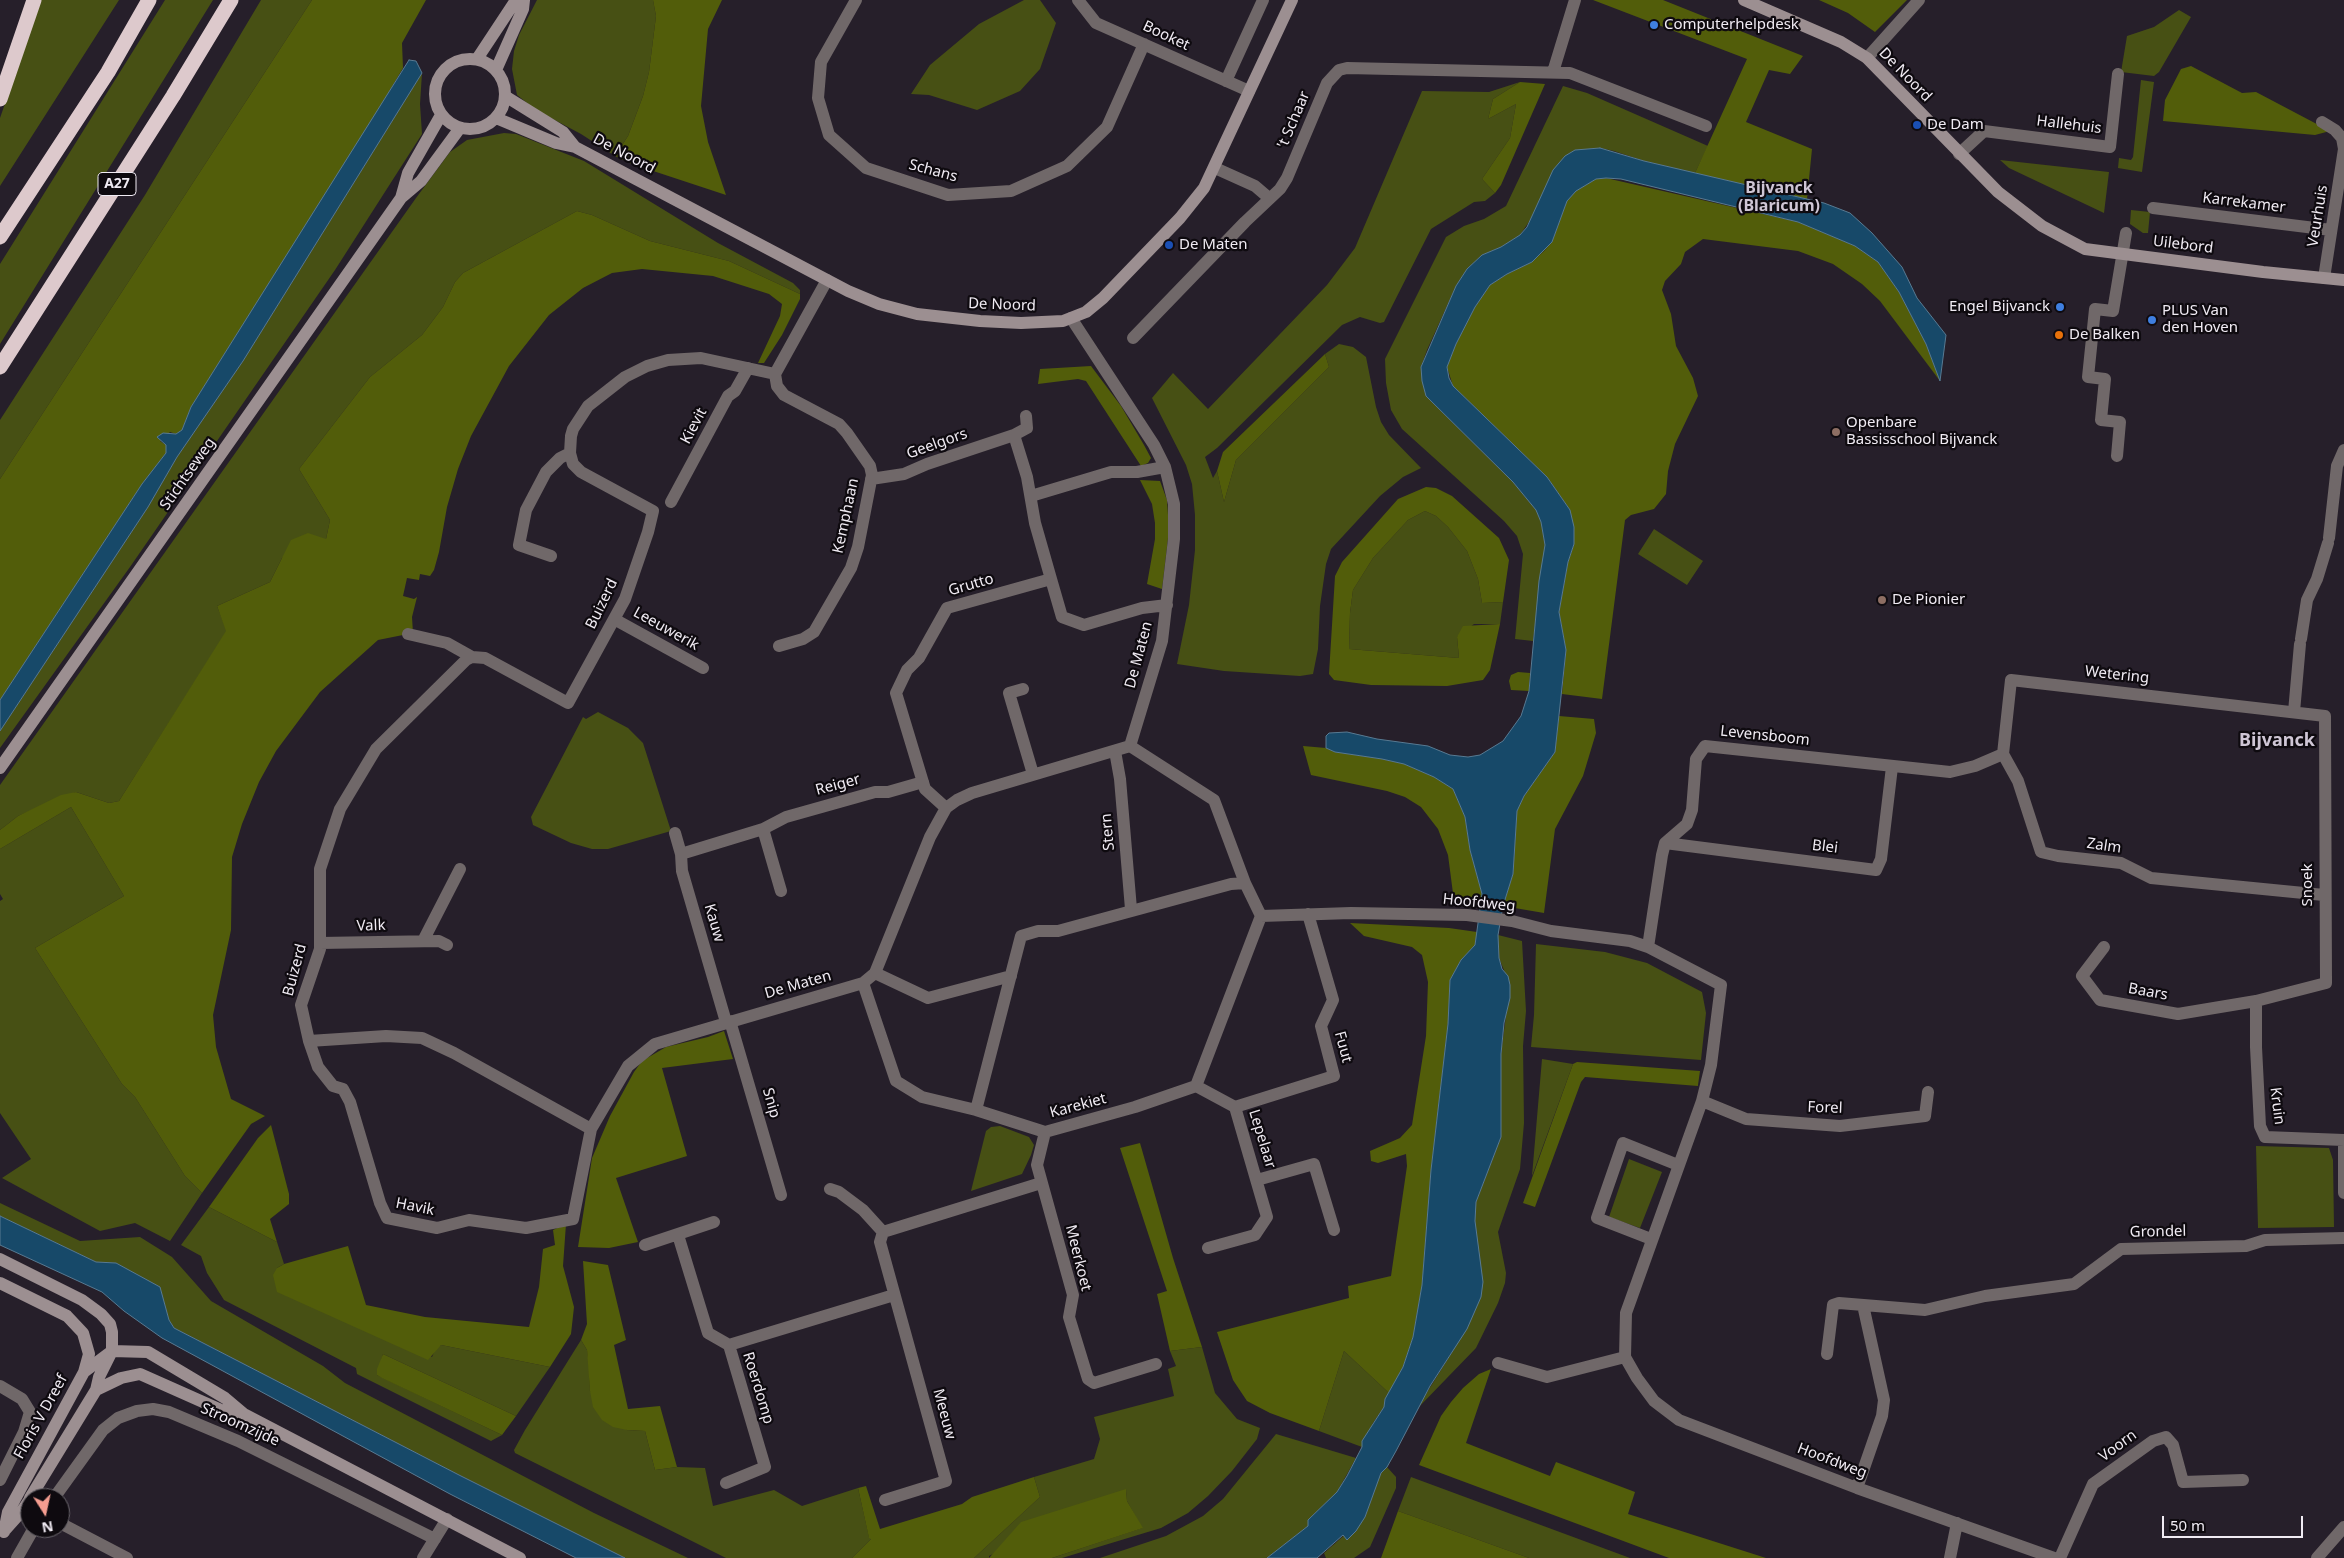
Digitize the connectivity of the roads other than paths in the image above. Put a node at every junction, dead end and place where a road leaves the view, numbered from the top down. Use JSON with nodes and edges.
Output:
{"nodes":[{"id":1,"x":34,"y":0,"type":"edge"},
{"id":2,"x":149,"y":0,"type":"edge"},
{"id":3,"x":231,"y":0,"type":"edge"},
{"id":4,"x":516,"y":0,"type":"edge"},
{"id":5,"x":524,"y":0,"type":"edge"},
{"id":6,"x":856,"y":0,"type":"edge"},
{"id":7,"x":1078,"y":0,"type":"edge"},
{"id":8,"x":1263,"y":0,"type":"edge"},
{"id":9,"x":1292,"y":0,"type":"edge"},
{"id":10,"x":1575,"y":0,"type":"edge"},
{"id":11,"x":1744,"y":0,"type":"edge"},
{"id":12,"x":1919,"y":0,"type":"edge"},
{"id":13,"x":1144,"y":44,"type":"junction"},
{"id":14,"x":1867,"y":58,"type":"junction"},
{"id":15,"x":477,"y":59,"type":"junction"},
{"id":16,"x":496,"y":70,"type":"junction"},
{"id":17,"x":1553,"y":72,"type":"junction"},
{"id":18,"x":2118,"y":74,"type":"dead end"},
{"id":19,"x":1226,"y":81,"type":"junction"},
{"id":20,"x":1249,"y":91,"type":"junction"},
{"id":21,"x":505,"y":96,"type":"junction"},
{"id":22,"x":0,"y":99,"type":"edge"},
{"id":23,"x":441,"y":115,"type":"junction"},
{"id":24,"x":496,"y":118,"type":"junction"},
{"id":25,"x":2322,"y":122,"type":"dead end"},
{"id":26,"x":1706,"y":126,"type":"dead end"},
{"id":27,"x":460,"y":128,"type":"junction"},
{"id":28,"x":575,"y":147,"type":"junction"},
{"id":29,"x":1959,"y":154,"type":"junction"},
{"id":30,"x":2344,"y":159,"type":"edge"},
{"id":31,"x":1215,"y":168,"type":"junction"},
{"id":32,"x":401,"y":198,"type":"junction"},
{"id":33,"x":1270,"y":198,"type":"junction"},
{"id":34,"x":2153,"y":208,"type":"dead end"},
{"id":35,"x":2042,"y":226,"type":"joint"},
{"id":36,"x":2331,"y":230,"type":"junction"},
{"id":37,"x":2126,"y":233,"type":"dead end"},
{"id":38,"x":0,"y":237,"type":"edge"},
{"id":39,"x":2124,"y":254,"type":"junction"},
{"id":40,"x":2324,"y":278,"type":"junction"},
{"id":41,"x":827,"y":280,"type":"junction"},
{"id":42,"x":2344,"y":280,"type":"edge"},
{"id":43,"x":1071,"y":318,"type":"junction"},
{"id":44,"x":1133,"y":338,"type":"dead end"},
{"id":45,"x":0,"y":367,"type":"edge"},
{"id":46,"x":748,"y":368,"type":"junction"},
{"id":47,"x":774,"y":374,"type":"junction"},
{"id":48,"x":1026,"y":416,"type":"dead end"},
{"id":49,"x":1014,"y":435,"type":"junction"},
{"id":50,"x":2344,"y":450,"type":"edge"},
{"id":51,"x":570,"y":453,"type":"junction"},
{"id":52,"x":2117,"y":456,"type":"dead end"},
{"id":53,"x":1164,"y":467,"type":"junction"},
{"id":54,"x":871,"y":479,"type":"junction"},
{"id":55,"x":1031,"y":496,"type":"junction"},
{"id":56,"x":671,"y":502,"type":"dead end"},
{"id":57,"x":551,"y":556,"type":"dead end"},
{"id":58,"x":1051,"y":579,"type":"junction"},
{"id":59,"x":1167,"y":605,"type":"junction"},
{"id":60,"x":614,"y":619,"type":"junction"},
{"id":61,"x":408,"y":634,"type":"dead end"},
{"id":62,"x":778,"y":646,"type":"dead end"},
{"id":63,"x":472,"y":657,"type":"junction"},
{"id":64,"x":703,"y":668,"type":"dead end"},
{"id":65,"x":1023,"y":688,"type":"dead end"},
{"id":66,"x":2294,"y":712,"type":"junction"},
{"id":67,"x":2325,"y":716,"type":"joint"},
{"id":68,"x":1130,"y":746,"type":"junction"},
{"id":69,"x":1115,"y":751,"type":"junction"},
{"id":70,"x":2003,"y":754,"type":"junction"},
{"id":71,"x":1892,"y":766,"type":"junction"},
{"id":72,"x":0,"y":768,"type":"edge"},
{"id":73,"x":1033,"y":774,"type":"junction"},
{"id":74,"x":923,"y":782,"type":"junction"},
{"id":75,"x":946,"y":808,"type":"junction"},
{"id":76,"x":763,"y":829,"type":"junction"},
{"id":77,"x":675,"y":833,"type":"dead end"},
{"id":78,"x":1665,"y":844,"type":"junction"},
{"id":79,"x":681,"y":854,"type":"junction"},
{"id":80,"x":460,"y":869,"type":"dead end"},
{"id":81,"x":1245,"y":883,"type":"junction"},
{"id":82,"x":781,"y":891,"type":"dead end"},
{"id":83,"x":2324,"y":894,"type":"junction"},
{"id":84,"x":1131,"y":909,"type":"junction"},
{"id":85,"x":1308,"y":914,"type":"junction"},
{"id":86,"x":1261,"y":916,"type":"junction"},
{"id":87,"x":423,"y":941,"type":"junction"},
{"id":88,"x":320,"y":943,"type":"junction"},
{"id":89,"x":447,"y":945,"type":"dead end"},
{"id":90,"x":2104,"y":946,"type":"dead end"},
{"id":91,"x":1648,"y":947,"type":"junction"},
{"id":92,"x":875,"y":973,"type":"junction"},
{"id":93,"x":1011,"y":976,"type":"junction"},
{"id":94,"x":863,"y":983,"type":"junction"},
{"id":95,"x":2256,"y":1002,"type":"junction"},
{"id":96,"x":728,"y":1021,"type":"junction"},
{"id":97,"x":309,"y":1041,"type":"junction"},
{"id":98,"x":1196,"y":1086,"type":"junction"},
{"id":99,"x":1928,"y":1092,"type":"dead end"},
{"id":100,"x":1702,"y":1101,"type":"junction"},
{"id":101,"x":1235,"y":1107,"type":"junction"},
{"id":102,"x":976,"y":1110,"type":"junction"},
{"id":103,"x":591,"y":1129,"type":"junction"},
{"id":104,"x":1045,"y":1132,"type":"junction"},
{"id":105,"x":2344,"y":1140,"type":"edge"},
{"id":106,"x":1678,"y":1166,"type":"junction"},
{"id":107,"x":1257,"y":1180,"type":"junction"},
{"id":108,"x":1041,"y":1183,"type":"junction"},
{"id":109,"x":830,"y":1189,"type":"dead end"},
{"id":110,"x":2344,"y":1192,"type":"edge"},
{"id":111,"x":781,"y":1195,"type":"dead end"},
{"id":112,"x":573,"y":1218,"type":"joint"},
{"id":113,"x":714,"y":1222,"type":"dead end"},
{"id":114,"x":1334,"y":1230,"type":"dead end"},
{"id":115,"x":883,"y":1232,"type":"junction"},
{"id":116,"x":678,"y":1234,"type":"junction"},
{"id":117,"x":2344,"y":1238,"type":"edge"},
{"id":118,"x":1651,"y":1239,"type":"junction"},
{"id":119,"x":645,"y":1245,"type":"dead end"},
{"id":120,"x":1208,"y":1248,"type":"dead end"},
{"id":121,"x":0,"y":1259,"type":"edge"},
{"id":122,"x":0,"y":1283,"type":"edge"},
{"id":123,"x":894,"y":1295,"type":"junction"},
{"id":124,"x":1863,"y":1305,"type":"junction"},
{"id":125,"x":729,"y":1345,"type":"junction"},
{"id":126,"x":112,"y":1351,"type":"junction"},
{"id":127,"x":1827,"y":1354,"type":"dead end"},
{"id":128,"x":1625,"y":1357,"type":"junction"},
{"id":129,"x":1498,"y":1363,"type":"dead end"},
{"id":130,"x":1156,"y":1364,"type":"dead end"},
{"id":131,"x":84,"y":1372,"type":"junction"},
{"id":132,"x":0,"y":1386,"type":"edge"},
{"id":133,"x":96,"y":1390,"type":"junction"},
{"id":134,"x":244,"y":1414,"type":"junction"},
{"id":135,"x":0,"y":1480,"type":"edge"},
{"id":136,"x":2243,"y":1480,"type":"dead end"},
{"id":137,"x":726,"y":1483,"type":"dead end"},
{"id":138,"x":36,"y":1488,"type":"edge"},
{"id":139,"x":61,"y":1488,"type":"edge"},
{"id":140,"x":1858,"y":1488,"type":"junction"},
{"id":141,"x":885,"y":1500,"type":"dead end"},
{"id":142,"x":20,"y":1514,"type":"edge"},
{"id":143,"x":446,"y":1519,"type":"junction"},
{"id":144,"x":1957,"y":1523,"type":"junction"},
{"id":145,"x":2344,"y":1527,"type":"edge"},
{"id":146,"x":70,"y":1528,"type":"edge"},
{"id":147,"x":2,"y":1536,"type":"edge"},
{"id":148,"x":28,"y":1538,"type":"edge"},
{"id":149,"x":435,"y":1539,"type":"junction"},
{"id":150,"x":16,"y":1558,"type":"edge"},
{"id":151,"x":127,"y":1558,"type":"edge"},
{"id":152,"x":423,"y":1558,"type":"edge"},
{"id":153,"x":520,"y":1558,"type":"edge"},
{"id":154,"x":1950,"y":1558,"type":"edge"},
{"id":155,"x":2054,"y":1558,"type":"edge"},
{"id":156,"x":2060,"y":1558,"type":"edge"},
{"id":157,"x":2317,"y":1558,"type":"edge"}],
"edges":[{"from":1,"to":22,"type":"highway"},
{"from":2,"to":38,"type":"highway"},
{"from":3,"to":45,"type":"highway","number":"A27"},
{"from":4,"to":15,"type":"street"},
{"from":5,"to":16,"type":"street"},
{"from":6,"to":13,"type":"street","name":"Schans"},
{"from":7,"to":13,"type":"street","name":"Booket"},
{"from":8,"to":19,"type":"street"},
{"from":9,"to":20,"type":"street","name":"De Noord"},
{"from":10,"to":17,"type":"street"},
{"from":11,"to":14,"type":"street","name":"De Noord"},
{"from":12,"to":14,"type":"street"},
{"from":13,"to":19,"type":"street","name":"Booket"},
{"from":14,"to":29,"type":"street","name":"De Noord"},
{"from":15,"to":16,"type":"street"},
{"from":15,"to":23,"type":"street"},
{"from":16,"to":21,"type":"street"},
{"from":17,"to":26,"type":"street","name":"'t Schaar"},
{"from":17,"to":33,"type":"street","name":"'t Schaar"},
{"from":18,"to":29,"type":"street","name":"Hallehuis"},
{"from":19,"to":20,"type":"street","name":"Booket"},
{"from":20,"to":31,"type":"street","name":"De Noord"},
{"from":21,"to":24,"type":"street"},
{"from":21,"to":28,"type":"street","name":"De Noord"},
{"from":23,"to":27,"type":"street"},
{"from":23,"to":32,"type":"street","name":"Stichtseweg"},
{"from":24,"to":27,"type":"street"},
{"from":24,"to":28,"type":"street","name":"De Noord"},
{"from":25,"to":30,"type":"street","name":"Veurhuis"},
{"from":27,"to":32,"type":"street","name":"Stichtseweg"},
{"from":28,"to":41,"type":"street","name":"De Noord"},
{"from":29,"to":35,"type":"street","name":"De Noord"},
{"from":30,"to":36,"type":"street","name":"Veurhuis"},
{"from":31,"to":33,"type":"street"},
{"from":31,"to":43,"type":"street","name":"De Noord"},
{"from":32,"to":72,"type":"street","name":"Stichtseweg"},
{"from":33,"to":44,"type":"street","name":"'t Schaar"},
{"from":34,"to":36,"type":"street","name":"Karrekamer"},
{"from":35,"to":39,"type":"street","name":"Uilebord"},
{"from":36,"to":40,"type":"street","name":"Veurhuis"},
{"from":37,"to":39,"type":"street"},
{"from":39,"to":40,"type":"street","name":"Uilebord"},
{"from":39,"to":52,"type":"street"},
{"from":40,"to":42,"type":"street","name":"Uilebord"},
{"from":41,"to":43,"type":"street","name":"De Noord"},
{"from":41,"to":47,"type":"street"},
{"from":43,"to":53,"type":"street","name":"De Maten"},
{"from":46,"to":47,"type":"street"},
{"from":46,"to":51,"type":"street"},
{"from":46,"to":56,"type":"street","name":"Kievit"},
{"from":47,"to":54,"type":"street","name":"Kemphaan"},
{"from":48,"to":49,"type":"street"},
{"from":49,"to":54,"type":"street","name":"Geelgors"},
{"from":49,"to":55,"type":"street"},
{"from":50,"to":66,"type":"street"},
{"from":51,"to":57,"type":"street"},
{"from":51,"to":60,"type":"street","name":"Buizerd"},
{"from":53,"to":55,"type":"street"},
{"from":53,"to":59,"type":"street","name":"De Maten"},
{"from":54,"to":62,"type":"street","name":"Kemphaan"},
{"from":55,"to":58,"type":"street"},
{"from":58,"to":59,"type":"street"},
{"from":58,"to":74,"type":"street","name":"Grutto"},
{"from":59,"to":68,"type":"street","name":"De Maten"},
{"from":60,"to":63,"type":"street","name":"Buizerd"},
{"from":60,"to":64,"type":"street","name":"Leeuwerik"},
{"from":61,"to":63,"type":"street","name":"Buizerd"},
{"from":63,"to":88,"type":"street","name":"Buizerd"},
{"from":65,"to":73,"type":"street"},
{"from":66,"to":67,"type":"street","name":"Wetering"},
{"from":66,"to":70,"type":"street","name":"Wetering"},
{"from":67,"to":83,"type":"street","name":"Snoek"},
{"from":68,"to":69,"type":"street","name":"De Maten"},
{"from":68,"to":81,"type":"street"},
{"from":69,"to":73,"type":"street","name":"De Maten"},
{"from":69,"to":84,"type":"street","name":"Stern"},
{"from":70,"to":71,"type":"street","name":"Levensboom"},
{"from":70,"to":83,"type":"street","name":"Zalm"},
{"from":71,"to":78,"type":"street","name":"Levensboom"},
{"from":71,"to":78,"type":"street","name":"Blei"},
{"from":73,"to":75,"type":"street","name":"De Maten"},
{"from":74,"to":75,"type":"street","name":"Grutto"},
{"from":74,"to":76,"type":"street","name":"Reiger"},
{"from":75,"to":92,"type":"street","name":"De Maten"},
{"from":76,"to":79,"type":"street","name":"Reiger"},
{"from":76,"to":82,"type":"street"},
{"from":77,"to":79,"type":"street","name":"Kauw"},
{"from":78,"to":91,"type":"street"},
{"from":79,"to":96,"type":"street","name":"Kauw"},
{"from":80,"to":87,"type":"street"},
{"from":81,"to":84,"type":"street"},
{"from":81,"to":86,"type":"street"},
{"from":83,"to":95,"type":"street","name":"Snoek"},
{"from":84,"to":93,"type":"street"},
{"from":85,"to":86,"type":"street","name":"Hoofdweg"},
{"from":85,"to":91,"type":"street","name":"Hoofdweg"},
{"from":85,"to":101,"type":"street","name":"Fuut"},
{"from":86,"to":98,"type":"street"},
{"from":87,"to":88,"type":"street","name":"Valk"},
{"from":87,"to":89,"type":"street","name":"Valk"},
{"from":88,"to":97,"type":"street","name":"Buizerd"},
{"from":90,"to":95,"type":"street","name":"Baars"},
{"from":91,"to":100,"type":"street","name":"Hoofdweg"},
{"from":92,"to":93,"type":"street"},
{"from":92,"to":94,"type":"street","name":"De Maten"},
{"from":93,"to":102,"type":"street"},
{"from":94,"to":96,"type":"street","name":"De Maten"},
{"from":94,"to":102,"type":"street","name":"Karekiet"},
{"from":95,"to":105,"type":"street","name":"Kruin"},
{"from":96,"to":103,"type":"street","name":"De Maten"},
{"from":96,"to":111,"type":"street","name":"Snip"},
{"from":97,"to":103,"type":"street"},
{"from":97,"to":112,"type":"street","name":"Havik"},
{"from":98,"to":101,"type":"street"},
{"from":98,"to":104,"type":"street","name":"Karekiet"},
{"from":99,"to":100,"type":"street","name":"Forel"},
{"from":100,"to":106,"type":"street","name":"Hoofdweg"},
{"from":101,"to":107,"type":"street","name":"Lepelaar"},
{"from":102,"to":104,"type":"street","name":"Karekiet"},
{"from":103,"to":112,"type":"street","name":"De Maten"},
{"from":104,"to":108,"type":"street","name":"Meerkoet"},
{"from":105,"to":110,"type":"street"},
{"from":106,"to":118,"type":"street","name":"Hoofdweg"},
{"from":106,"to":118,"type":"street"},
{"from":107,"to":114,"type":"street","name":"Lepelaar"},
{"from":107,"to":120,"type":"street","name":"Lepelaar"},
{"from":108,"to":115,"type":"street"},
{"from":108,"to":130,"type":"street","name":"Meerkoet"},
{"from":109,"to":115,"type":"street"},
{"from":113,"to":116,"type":"street"},
{"from":115,"to":123,"type":"street","name":"Meeuw"},
{"from":116,"to":119,"type":"street"},
{"from":116,"to":125,"type":"street","name":"Roerdomp"},
{"from":117,"to":124,"type":"street","name":"Grondel"},
{"from":118,"to":128,"type":"street","name":"Hoofdweg"},
{"from":121,"to":126,"type":"street"},
{"from":122,"to":131,"type":"street","name":"Floris V Dreef"},
{"from":123,"to":125,"type":"street"},
{"from":123,"to":141,"type":"street","name":"Meeuw"},
{"from":124,"to":127,"type":"street","name":"Grondel"},
{"from":124,"to":140,"type":"street"},
{"from":125,"to":137,"type":"street","name":"Roerdomp"},
{"from":126,"to":131,"type":"street","name":"Floris V Dreef"},
{"from":126,"to":133,"type":"street","name":"Floris V Dreef"},
{"from":126,"to":134,"type":"street","name":"Stroomzijde"},
{"from":128,"to":129,"type":"street"},
{"from":128,"to":140,"type":"street","name":"Hoofdweg"},
{"from":131,"to":147,"type":"street","name":"Floris V Dreef"},
{"from":132,"to":135,"type":"street","name":"Floris V Dreef"},
{"from":133,"to":134,"type":"street","name":"Stroomzijde"},
{"from":133,"to":138,"type":"street","name":"Floris V Dreef"},
{"from":134,"to":143,"type":"street","name":"Stroomzijde"},
{"from":136,"to":156,"type":"street","name":"Voorn"},
{"from":139,"to":149,"type":"street","name":"Stroomzijde"},
{"from":140,"to":144,"type":"street","name":"Hoofdweg"},
{"from":142,"to":147,"type":"street","name":"Floris V Dreef"},
{"from":143,"to":149,"type":"street"},
{"from":143,"to":153,"type":"street","name":"Stroomzijde"},
{"from":144,"to":154,"type":"street"},
{"from":144,"to":155,"type":"street","name":"Hoofdweg"},
{"from":145,"to":157,"type":"street"},
{"from":146,"to":151,"type":"street"},
{"from":148,"to":150,"type":"street"},
{"from":149,"to":152,"type":"street"}]}
